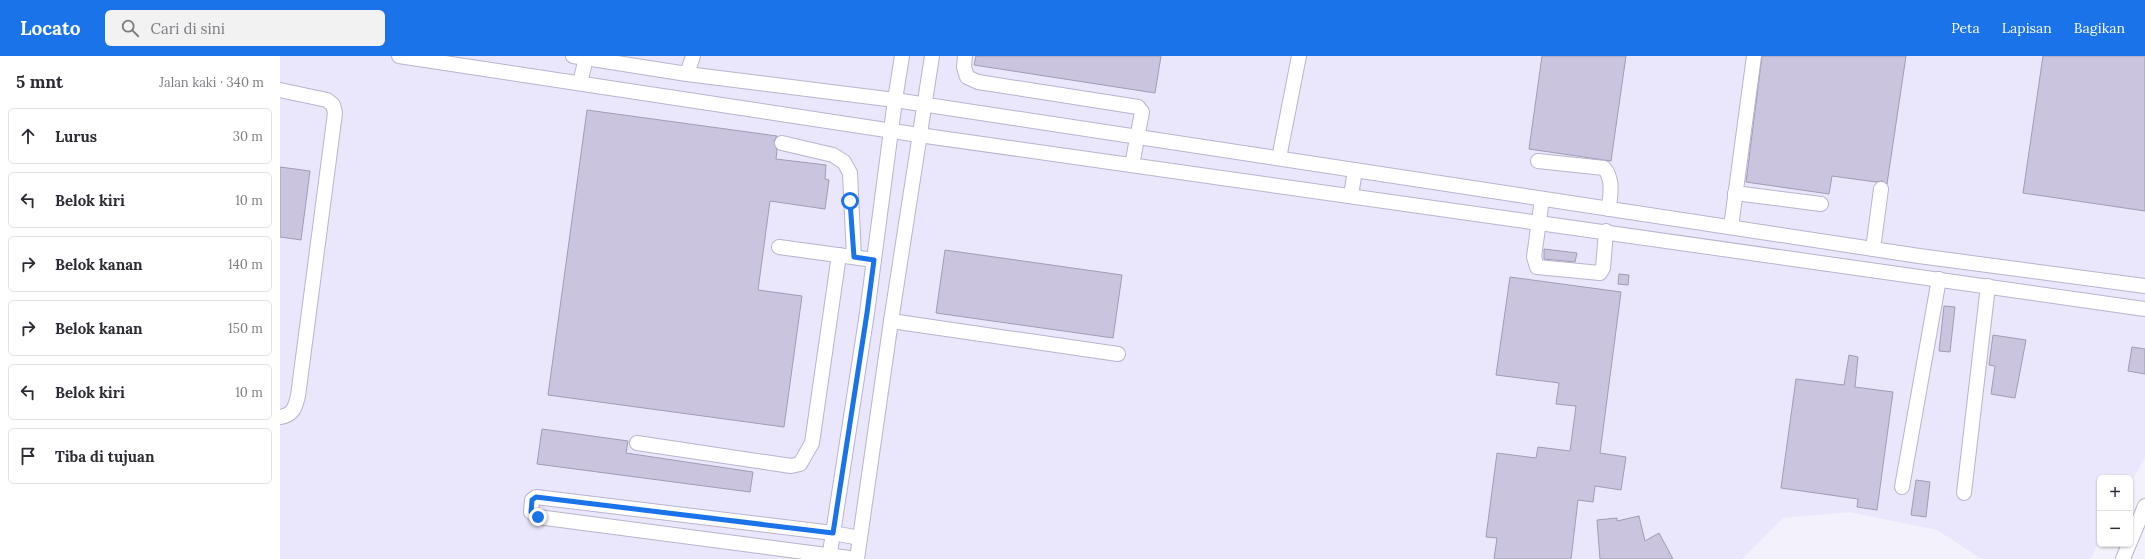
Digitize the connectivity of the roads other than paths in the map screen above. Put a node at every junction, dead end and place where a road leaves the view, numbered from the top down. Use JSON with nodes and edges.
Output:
{"nodes":[{"id":1,"x":399,"y":56,"type":"edge"},
{"id":2,"x":693,"y":56,"type":"edge"},
{"id":3,"x":902,"y":56,"type":"edge"},
{"id":4,"x":932,"y":56,"type":"edge"},
{"id":5,"x":965,"y":56,"type":"edge"},
{"id":6,"x":1300,"y":56,"type":"edge"},
{"id":7,"x":1754,"y":56,"type":"edge"},
{"id":8,"x":580,"y":57,"type":"edge"},
{"id":9,"x":687,"y":74,"type":"junction"},
{"id":10,"x":580,"y":82,"type":"junction"},
{"id":11,"x":280,"y":90,"type":"edge"},
{"id":12,"x":894,"y":100,"type":"junction"},
{"id":13,"x":923,"y":105,"type":"junction"},
{"id":14,"x":892,"y":130,"type":"junction"},
{"id":15,"x":919,"y":135,"type":"junction"},
{"id":16,"x":1136,"y":136,"type":"junction"},
{"id":17,"x":782,"y":143,"type":"dead end"},
{"id":18,"x":1278,"y":158,"type":"junction"},
{"id":19,"x":1538,"y":161,"type":"dead end"},
{"id":20,"x":1132,"y":165,"type":"junction"},
{"id":21,"x":1355,"y":170,"type":"junction"},
{"id":22,"x":1881,"y":189,"type":"dead end"},
{"id":23,"x":1736,"y":193,"type":"junction"},
{"id":24,"x":1351,"y":196,"type":"junction"},
{"id":25,"x":1542,"y":199,"type":"junction"},
{"id":26,"x":1821,"y":204,"type":"dead end"},
{"id":27,"x":1609,"y":209,"type":"junction"},
{"id":28,"x":1538,"y":222,"type":"junction"},
{"id":29,"x":1731,"y":227,"type":"junction"},
{"id":30,"x":1606,"y":231,"type":"junction"},
{"id":31,"x":779,"y":247,"type":"dead end"},
{"id":32,"x":1873,"y":249,"type":"junction"},
{"id":33,"x":838,"y":255,"type":"junction"},
{"id":34,"x":854,"y":257,"type":"junction"},
{"id":35,"x":874,"y":260,"type":"junction"},
{"id":36,"x":1939,"y":279,"type":"junction"},
{"id":37,"x":1988,"y":286,"type":"junction"},
{"id":38,"x":2145,"y":286,"type":"edge"},
{"id":39,"x":2145,"y":309,"type":"edge"},
{"id":40,"x":891,"y":321,"type":"junction"},
{"id":41,"x":1118,"y":354,"type":"dead end"},
{"id":42,"x":280,"y":418,"type":"edge"},
{"id":43,"x":637,"y":443,"type":"dead end"},
{"id":44,"x":1902,"y":488,"type":"dead end"},
{"id":45,"x":1964,"y":493,"type":"dead end"},
{"id":46,"x":2145,"y":506,"type":"edge"},
{"id":47,"x":833,"y":533,"type":"junction"},
{"id":48,"x":2133,"y":536,"type":"edge"},
{"id":49,"x":860,"y":538,"type":"junction"},
{"id":50,"x":2128,"y":547,"type":"edge"},
{"id":51,"x":829,"y":556,"type":"edge"},
{"id":52,"x":857,"y":559,"type":"edge"},
{"id":53,"x":2123,"y":559,"type":"edge"}],
"edges":[{"from":1,"to":10,"type":"street"},
{"from":2,"to":9,"type":"street"},
{"from":3,"to":12,"type":"street"},
{"from":4,"to":13,"type":"street"},
{"from":5,"to":16,"type":"street"},
{"from":6,"to":18,"type":"street"},
{"from":7,"to":23,"type":"street"},
{"from":8,"to":9,"type":"street"},
{"from":8,"to":10,"type":"street"},
{"from":9,"to":12,"type":"street"},
{"from":10,"to":14,"type":"street"},
{"from":11,"to":42,"type":"street"},
{"from":12,"to":13,"type":"street"},
{"from":12,"to":14,"type":"street"},
{"from":13,"to":15,"type":"street"},
{"from":13,"to":16,"type":"street"},
{"from":14,"to":15,"type":"street"},
{"from":14,"to":35,"type":"street"},
{"from":15,"to":20,"type":"street"},
{"from":15,"to":40,"type":"street"},
{"from":16,"to":18,"type":"street"},
{"from":16,"to":20,"type":"street"},
{"from":17,"to":34,"type":"street"},
{"from":18,"to":21,"type":"street"},
{"from":19,"to":27,"type":"street"},
{"from":20,"to":24,"type":"street"},
{"from":21,"to":24,"type":"street"},
{"from":21,"to":25,"type":"street"},
{"from":22,"to":32,"type":"street"},
{"from":23,"to":26,"type":"street"},
{"from":23,"to":29,"type":"street"},
{"from":24,"to":28,"type":"street"},
{"from":25,"to":27,"type":"street"},
{"from":25,"to":28,"type":"street"},
{"from":27,"to":29,"type":"street"},
{"from":28,"to":30,"type":"street"},
{"from":28,"to":30,"type":"street"},
{"from":29,"to":32,"type":"street"},
{"from":30,"to":36,"type":"street"},
{"from":31,"to":33,"type":"street"},
{"from":32,"to":38,"type":"street"},
{"from":33,"to":34,"type":"street"},
{"from":33,"to":43,"type":"street"},
{"from":34,"to":35,"type":"street"},
{"from":35,"to":47,"type":"street"},
{"from":36,"to":37,"type":"street"},
{"from":36,"to":44,"type":"street"},
{"from":37,"to":39,"type":"street"},
{"from":37,"to":45,"type":"street"},
{"from":40,"to":41,"type":"street"},
{"from":40,"to":49,"type":"street"},
{"from":46,"to":48,"type":"street"},
{"from":47,"to":49,"type":"street"},
{"from":47,"to":51,"type":"street"},
{"from":47,"to":51,"type":"street"},
{"from":49,"to":52,"type":"street"},
{"from":50,"to":53,"type":"street"},
{"from":51,"to":52,"type":"street"}]}
